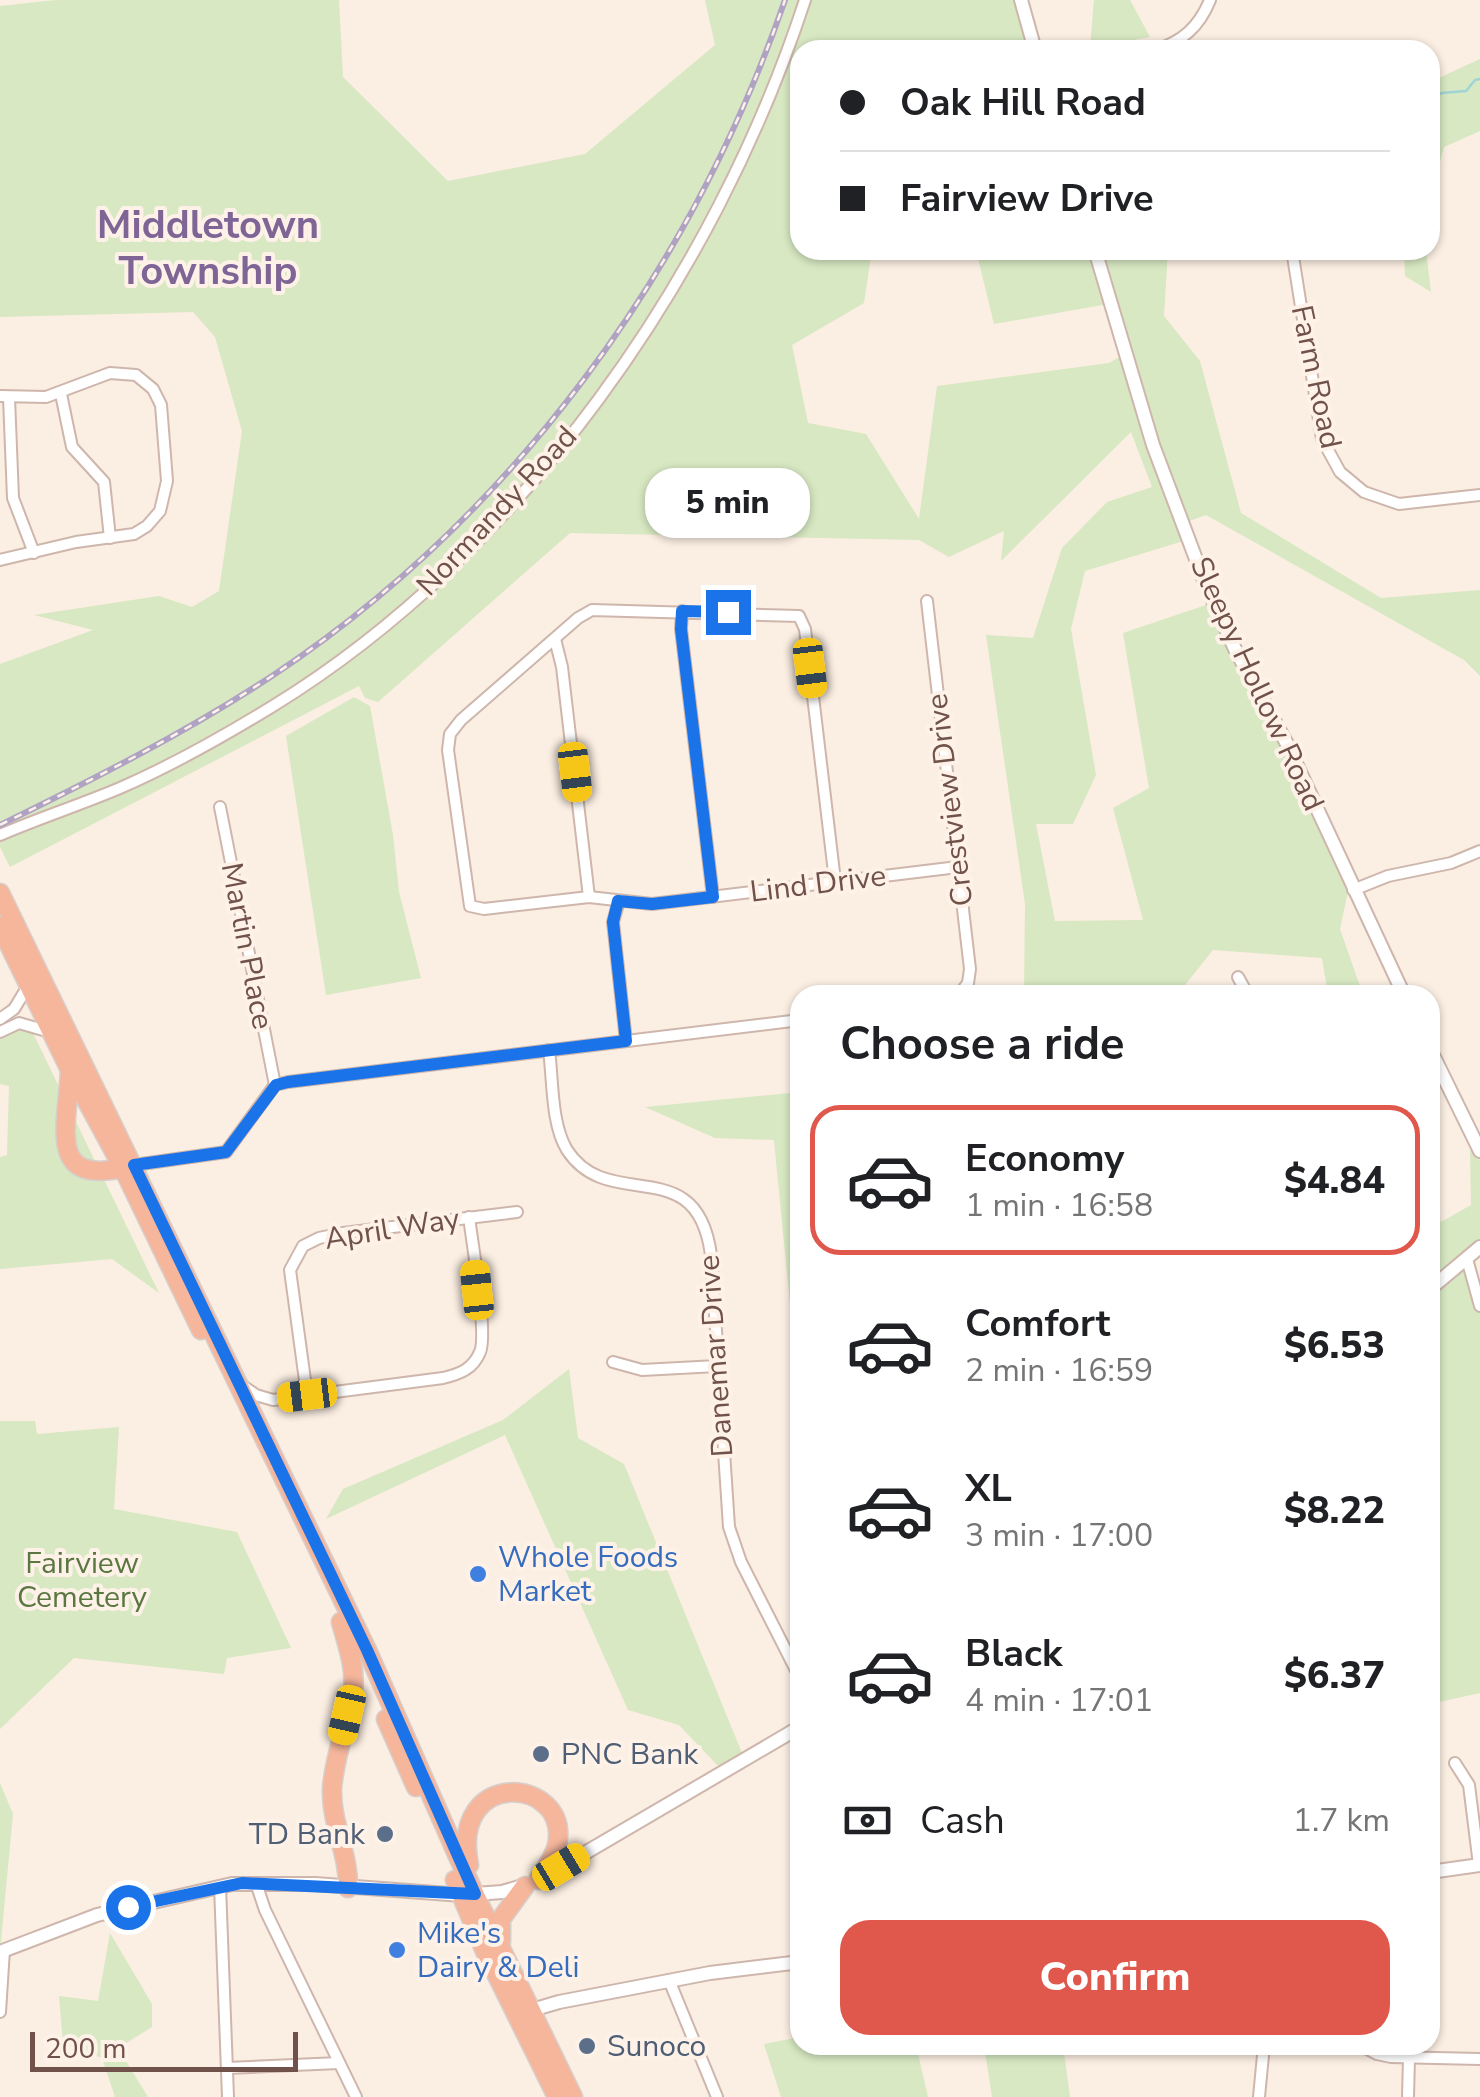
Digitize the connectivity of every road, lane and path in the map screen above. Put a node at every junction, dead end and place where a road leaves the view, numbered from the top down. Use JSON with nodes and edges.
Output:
{"nodes":[{"id":1,"x":804,"y":0,"type":"edge"},
{"id":2,"x":1020,"y":0,"type":"edge"},
{"id":3,"x":1210,"y":0,"type":"edge"},
{"id":4,"x":1032,"y":40,"type":"edge"},
{"id":5,"x":1179,"y":40,"type":"edge"},
{"id":6,"x":1098,"y":260,"type":"edge"},
{"id":7,"x":1294,"y":260,"type":"edge"},
{"id":8,"x":61,"y":394,"type":"junction"},
{"id":9,"x":4,"y":397,"type":"edge"},
{"id":10,"x":1480,"y":496,"type":"edge"},
{"id":11,"x":110,"y":538,"type":"junction"},
{"id":12,"x":34,"y":553,"type":"junction"},
{"id":13,"x":0,"y":560,"type":"edge"},
{"id":14,"x":927,"y":601,"type":"dead end"},
{"id":15,"x":682,"y":611,"type":"junction"},
{"id":16,"x":556,"y":639,"type":"junction"},
{"id":17,"x":220,"y":807,"type":"dead end"},
{"id":18,"x":0,"y":835,"type":"edge"},
{"id":19,"x":1480,"y":851,"type":"edge"},
{"id":20,"x":958,"y":866,"type":"junction"},
{"id":21,"x":835,"y":882,"type":"junction"},
{"id":22,"x":1354,"y":890,"type":"junction"},
{"id":23,"x":0,"y":893,"type":"edge"},
{"id":24,"x":589,"y":897,"type":"junction"},
{"id":25,"x":713,"y":897,"type":"junction"},
{"id":26,"x":618,"y":901,"type":"junction"},
{"id":27,"x":0,"y":926,"type":"edge"},
{"id":28,"x":1238,"y":977,"type":"dead end"},
{"id":29,"x":28,"y":985,"type":"junction"},
{"id":30,"x":966,"y":985,"type":"edge"},
{"id":31,"x":1242,"y":985,"type":"edge"},
{"id":32,"x":1399,"y":985,"type":"edge"},
{"id":33,"x":0,"y":1019,"type":"edge"},
{"id":34,"x":790,"y":1021,"type":"edge"},
{"id":35,"x":0,"y":1032,"type":"edge"},
{"id":36,"x":52,"y":1033,"type":"junction"},
{"id":37,"x":626,"y":1041,"type":"junction"},
{"id":38,"x":549,"y":1050,"type":"junction"},
{"id":39,"x":1440,"y":1069,"type":"edge"},
{"id":40,"x":70,"y":1070,"type":"junction"},
{"id":41,"x":276,"y":1085,"type":"junction"},
{"id":42,"x":1480,"y":1150,"type":"edge"},
{"id":43,"x":128,"y":1167,"type":"junction"},
{"id":44,"x":517,"y":1212,"type":"dead end"},
{"id":45,"x":469,"y":1217,"type":"junction"},
{"id":46,"x":1480,"y":1247,"type":"edge"},
{"id":47,"x":1467,"y":1260,"type":"junction"},
{"id":48,"x":1440,"y":1281,"type":"edge"},
{"id":49,"x":1480,"y":1306,"type":"edge"},
{"id":50,"x":613,"y":1362,"type":"dead end"},
{"id":51,"x":717,"y":1366,"type":"junction"},
{"id":52,"x":238,"y":1382,"type":"junction"},
{"id":53,"x":307,"y":1395,"type":"junction"},
{"id":54,"x":273,"y":1400,"type":"junction"},
{"id":55,"x":262,"y":1430,"type":"junction"},
{"id":56,"x":341,"y":1622,"type":"junction"},
{"id":57,"x":790,"y":1657,"type":"edge"},
{"id":58,"x":790,"y":1733,"type":"edge"},
{"id":59,"x":1455,"y":1763,"type":"dead end"},
{"id":60,"x":1480,"y":1864,"type":"edge"},
{"id":61,"x":1440,"y":1870,"type":"edge"},
{"id":62,"x":256,"y":1883,"type":"junction"},
{"id":63,"x":532,"y":1883,"type":"junction"},
{"id":64,"x":220,"y":1886,"type":"junction"},
{"id":65,"x":348,"y":1888,"type":"junction"},
{"id":66,"x":468,"y":1895,"type":"junction"},
{"id":67,"x":501,"y":1948,"type":"junction"},
{"id":68,"x":2,"y":1951,"type":"edge"},
{"id":69,"x":790,"y":1963,"type":"edge"},
{"id":70,"x":669,"y":1980,"type":"junction"},
{"id":71,"x":532,"y":2010,"type":"junction"},
{"id":72,"x":0,"y":2012,"type":"edge"},
{"id":73,"x":1263,"y":2055,"type":"edge"},
{"id":74,"x":1388,"y":2055,"type":"edge"},
{"id":75,"x":1409,"y":2057,"type":"junction"},
{"id":76,"x":1480,"y":2059,"type":"edge"},
{"id":77,"x":340,"y":2063,"type":"junction"},
{"id":78,"x":227,"y":2068,"type":"junction"},
{"id":79,"x":228,"y":2097,"type":"edge"},
{"id":80,"x":356,"y":2097,"type":"edge"},
{"id":81,"x":557,"y":2097,"type":"edge"},
{"id":82,"x":573,"y":2097,"type":"edge"},
{"id":83,"x":718,"y":2097,"type":"edge"},
{"id":84,"x":1259,"y":2097,"type":"edge"},
{"id":85,"x":1408,"y":2097,"type":"edge"}],
"edges":[{"from":1,"to":18,"type":"street","name":"Normandy Road"},
{"from":2,"to":4,"type":"street"},
{"from":3,"to":5,"type":"street"},
{"from":6,"to":22,"type":"street","name":"Sleepy Hollow Road"},
{"from":7,"to":10,"type":"street","name":"Farm Road"},
{"from":8,"to":9,"type":"street"},
{"from":8,"to":11,"type":"street"},
{"from":8,"to":11,"type":"street"},
{"from":9,"to":12,"type":"street"},
{"from":11,"to":12,"type":"street"},
{"from":12,"to":13,"type":"street"},
{"from":14,"to":20,"type":"street","name":"Crestview Drive"},
{"from":15,"to":16,"type":"street"},
{"from":15,"to":21,"type":"street"},
{"from":15,"to":25,"type":"street"},
{"from":16,"to":24,"type":"street"},
{"from":16,"to":24,"type":"street"},
{"from":17,"to":41,"type":"street","name":"Martin Place"},
{"from":19,"to":22,"type":"street"},
{"from":20,"to":21,"type":"street","name":"Lind Drive"},
{"from":20,"to":30,"type":"street","name":"Crestview Drive"},
{"from":21,"to":25,"type":"street","name":"Lind Drive"},
{"from":22,"to":32,"type":"street","name":"Sleepy Hollow Road"},
{"from":23,"to":43,"type":"highway"},
{"from":24,"to":26,"type":"street","name":"Lind Drive"},
{"from":25,"to":26,"type":"street","name":"Lind Drive"},
{"from":26,"to":37,"type":"street"},
{"from":27,"to":29,"type":"highway"},
{"from":28,"to":31,"type":"street"},
{"from":29,"to":33,"type":"street"},
{"from":29,"to":36,"type":"highway"},
{"from":34,"to":37,"type":"street"},
{"from":35,"to":36,"type":"street"},
{"from":36,"to":40,"type":"highway"},
{"from":37,"to":38,"type":"street"},
{"from":38,"to":41,"type":"street"},
{"from":38,"to":51,"type":"street","name":"Danemar Drive"},
{"from":39,"to":42,"type":"street"},
{"from":40,"to":43,"type":"highway"},
{"from":40,"to":43,"type":"highway"},
{"from":41,"to":43,"type":"street"},
{"from":43,"to":52,"type":"highway"},
{"from":43,"to":56,"type":"highway"},
{"from":44,"to":45,"type":"street","name":"April Way"},
{"from":45,"to":53,"type":"street"},
{"from":45,"to":53,"type":"street","name":"April Way"},
{"from":46,"to":47,"type":"street"},
{"from":47,"to":48,"type":"street"},
{"from":47,"to":49,"type":"street"},
{"from":50,"to":51,"type":"street"},
{"from":51,"to":57,"type":"street","name":"Danemar Drive"},
{"from":52,"to":54,"type":"street"},
{"from":52,"to":55,"type":"highway"},
{"from":53,"to":54,"type":"street"},
{"from":54,"to":55,"type":"street"},
{"from":55,"to":66,"type":"highway"},
{"from":56,"to":65,"type":"highway"},
{"from":56,"to":66,"type":"highway"},
{"from":58,"to":63,"type":"street"},
{"from":59,"to":60,"type":"street"},
{"from":60,"to":61,"type":"street"},
{"from":62,"to":64,"type":"street"},
{"from":62,"to":65,"type":"street"},
{"from":62,"to":77,"type":"street"},
{"from":63,"to":66,"type":"street"},
{"from":63,"to":66,"type":"highway"},
{"from":63,"to":67,"type":"highway"},
{"from":64,"to":68,"type":"street"},
{"from":64,"to":78,"type":"street"},
{"from":65,"to":66,"type":"street"},
{"from":66,"to":67,"type":"highway"},
{"from":66,"to":81,"type":"highway"},
{"from":67,"to":71,"type":"highway"},
{"from":68,"to":72,"type":"street"},
{"from":69,"to":70,"type":"street"},
{"from":70,"to":71,"type":"street"},
{"from":70,"to":83,"type":"street"},
{"from":71,"to":82,"type":"highway"},
{"from":73,"to":84,"type":"street"},
{"from":74,"to":75,"type":"street"},
{"from":75,"to":76,"type":"street"},
{"from":75,"to":85,"type":"street"},
{"from":77,"to":78,"type":"street"},
{"from":77,"to":80,"type":"street"},
{"from":78,"to":79,"type":"street"}]}
